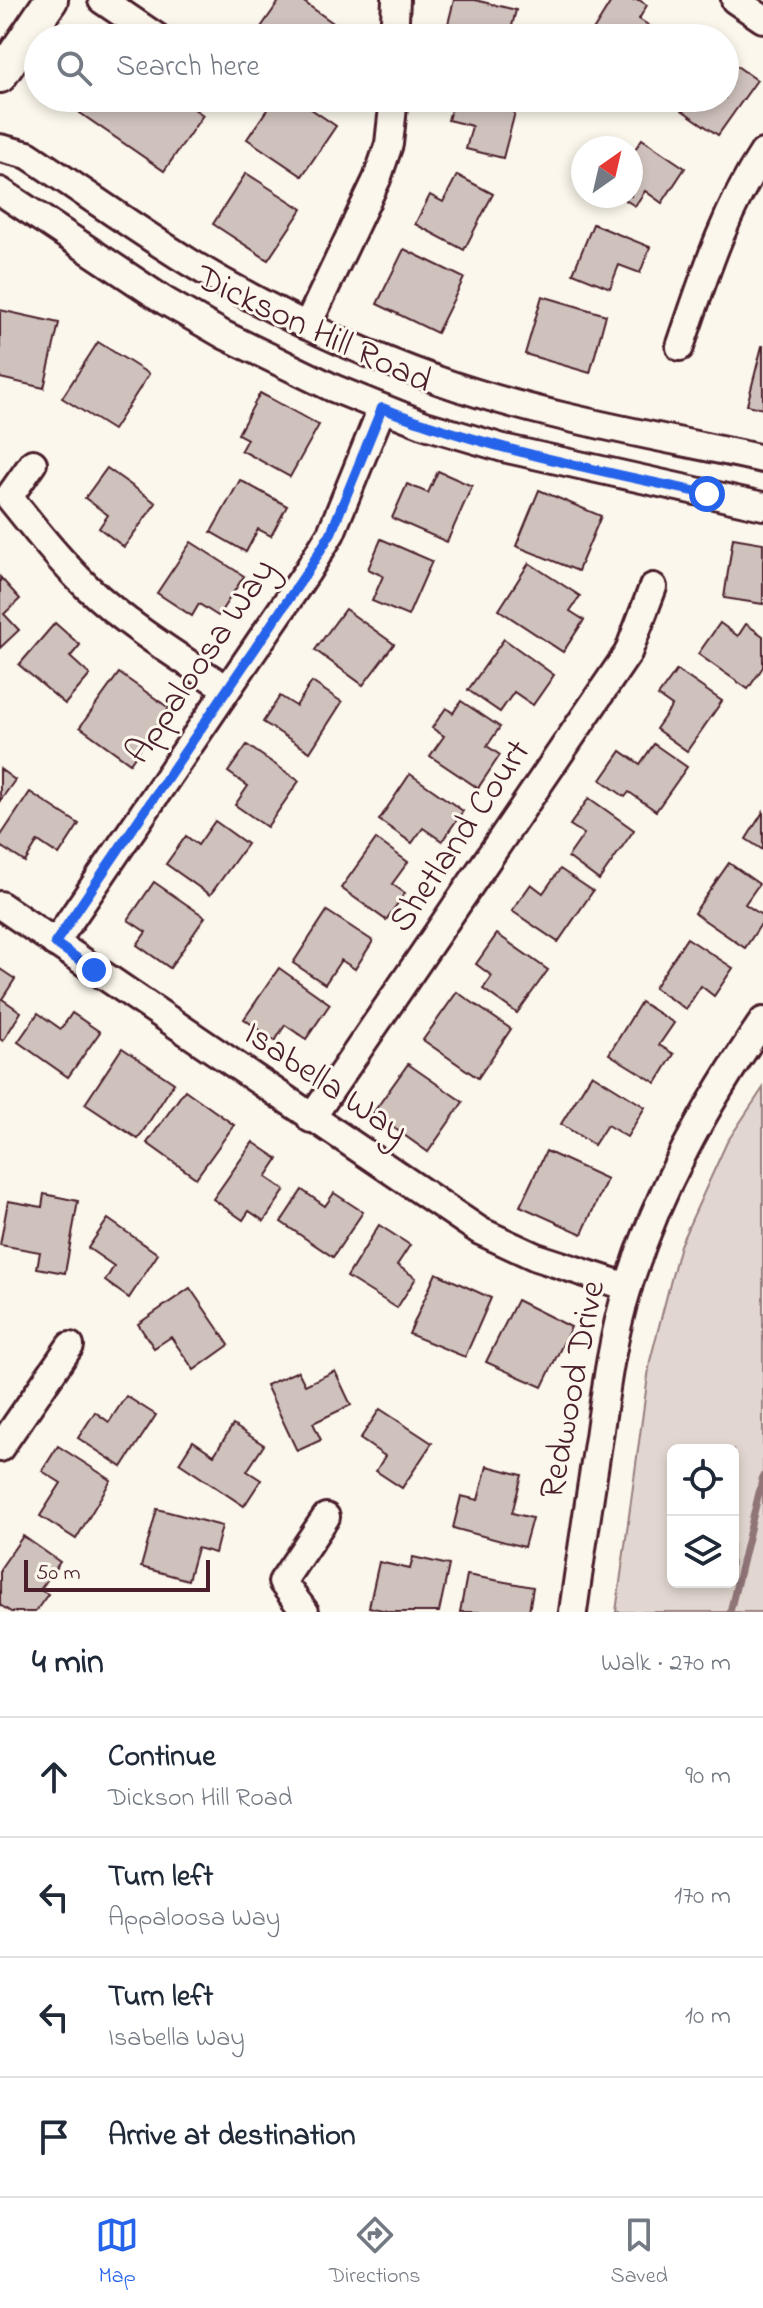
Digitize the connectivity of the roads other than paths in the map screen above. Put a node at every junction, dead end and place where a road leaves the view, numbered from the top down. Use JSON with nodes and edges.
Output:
{"nodes":[{"id":1,"x":51,"y":0,"type":"edge"},
{"id":2,"x":102,"y":0,"type":"edge"},
{"id":3,"x":396,"y":0,"type":"edge"},
{"id":4,"x":735,"y":0,"type":"edge"},
{"id":5,"x":763,"y":19,"type":"edge"},
{"id":6,"x":35,"y":24,"type":"edge"},
{"id":7,"x":137,"y":24,"type":"edge"},
{"id":8,"x":395,"y":24,"type":"edge"},
{"id":9,"x":24,"y":40,"type":"edge"},
{"id":10,"x":0,"y":76,"type":"edge"},
{"id":11,"x":392,"y":112,"type":"edge"},
{"id":12,"x":0,"y":148,"type":"edge"},
{"id":13,"x":763,"y":153,"type":"edge"},
{"id":14,"x":0,"y":191,"type":"edge"},
{"id":15,"x":307,"y":326,"type":"junction"},
{"id":16,"x":680,"y":347,"type":"dead end"},
{"id":17,"x":382,"y":408,"type":"junction"},
{"id":18,"x":763,"y":459,"type":"edge"},
{"id":19,"x":33,"y":463,"type":"dead end"},
{"id":20,"x":763,"y":506,"type":"edge"},
{"id":21,"x":653,"y":587,"type":"dead end"},
{"id":22,"x":227,"y":689,"type":"junction"},
{"id":23,"x":0,"y":905,"type":"edge"},
{"id":24,"x":55,"y":943,"type":"junction"},
{"id":25,"x":763,"y":1021,"type":"edge"},
{"id":26,"x":311,"y":1119,"type":"junction"},
{"id":27,"x":628,"y":1287,"type":"junction"},
{"id":28,"x":70,"y":1346,"type":"dead end"},
{"id":29,"x":0,"y":1448,"type":"edge"},
{"id":30,"x":326,"y":1517,"type":"dead end"},
{"id":31,"x":305,"y":1612,"type":"edge"},
{"id":32,"x":573,"y":1612,"type":"edge"}],
"edges":[{"from":1,"to":6,"type":"main road"},
{"from":2,"to":7,"type":"street"},
{"from":3,"to":8,"type":"street"},
{"from":4,"to":5,"type":"street"},
{"from":9,"to":10,"type":"main road"},
{"from":11,"to":15,"type":"street"},
{"from":12,"to":15,"type":"street","name":"Dickson Hill Road"},
{"from":13,"to":16,"type":"street"},
{"from":14,"to":17,"type":"street","name":"Dickson Hill Road"},
{"from":15,"to":18,"type":"street","name":"Dickson Hill Road"},
{"from":17,"to":20,"type":"street","name":"Dickson Hill Road"},
{"from":17,"to":22,"type":"street","name":"Appaloosa Way"},
{"from":19,"to":22,"type":"street"},
{"from":21,"to":26,"type":"street","name":"Shetland Court"},
{"from":22,"to":24,"type":"street","name":"Appaloosa Way"},
{"from":23,"to":24,"type":"street","name":"Isabella Way"},
{"from":24,"to":26,"type":"street","name":"Isabella Way"},
{"from":25,"to":27,"type":"street","name":"Redwood Drive"},
{"from":26,"to":27,"type":"street","name":"Isabella Way"},
{"from":27,"to":32,"type":"street","name":"Redwood Drive"},
{"from":28,"to":29,"type":"street"},
{"from":30,"to":31,"type":"street"}]}
